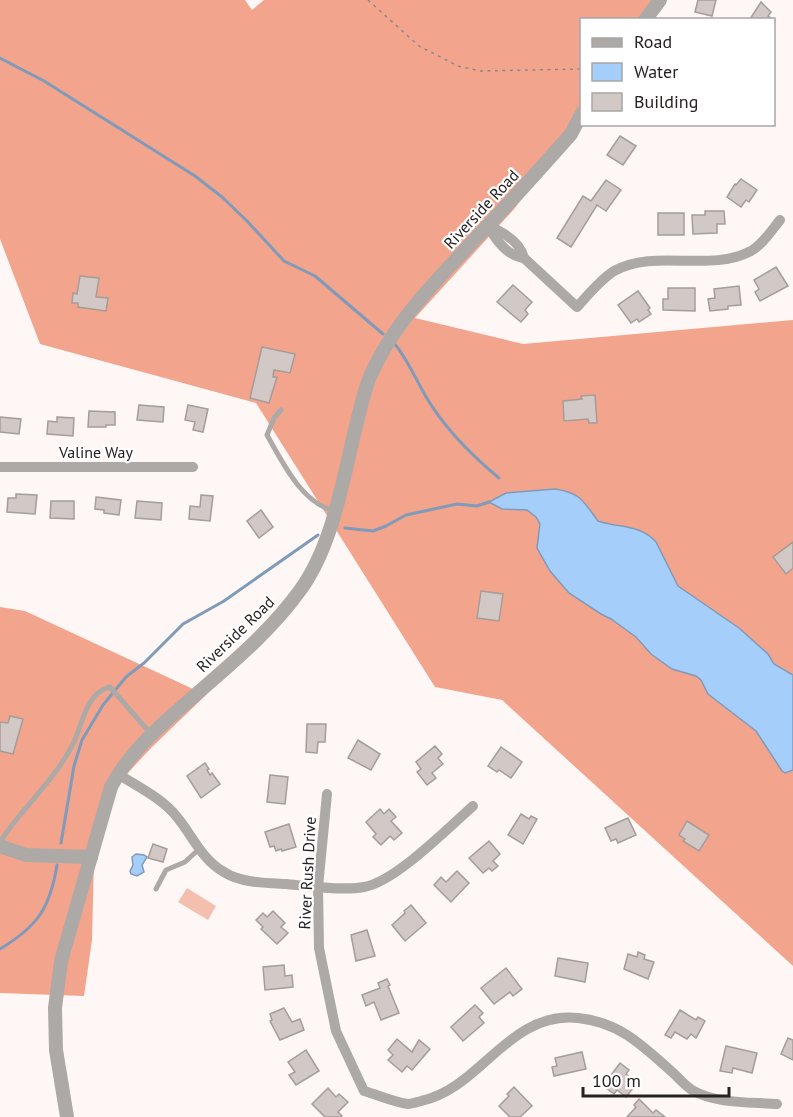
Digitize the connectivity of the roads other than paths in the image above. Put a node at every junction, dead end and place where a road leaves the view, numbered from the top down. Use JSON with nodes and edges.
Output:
{"nodes":[{"id":1,"x":660,"y":0,"type":"edge"},
{"id":2,"x":646,"y":18,"type":"edge"},
{"id":3,"x":580,"y":117,"type":"edge"},
{"id":4,"x":780,"y":220,"type":"dead end"},
{"id":5,"x":488,"y":226,"type":"junction"},
{"id":6,"x":281,"y":410,"type":"dead end"},
{"id":7,"x":0,"y":467,"type":"edge"},
{"id":8,"x":193,"y":467,"type":"dead end"},
{"id":9,"x":336,"y":512,"type":"junction"},
{"id":10,"x":152,"y":734,"type":"junction"},
{"id":11,"x":118,"y":774,"type":"junction"},
{"id":12,"x":327,"y":794,"type":"dead end"},
{"id":13,"x":473,"y":806,"type":"dead end"},
{"id":14,"x":0,"y":844,"type":"edge"},
{"id":15,"x":199,"y":849,"type":"junction"},
{"id":16,"x":91,"y":857,"type":"junction"},
{"id":17,"x":318,"y":887,"type":"junction"},
{"id":18,"x":156,"y":889,"type":"dead end"},
{"id":19,"x":777,"y":1104,"type":"dead end"},
{"id":20,"x":67,"y":1117,"type":"edge"}],
"edges":[{"from":1,"to":2,"type":"street"},
{"from":3,"to":5,"type":"street","name":"Riverside Road"},
{"from":4,"to":5,"type":"street"},
{"from":5,"to":9,"type":"street","name":"Riverside Road"},
{"from":6,"to":9,"type":"lane"},
{"from":7,"to":8,"type":"street","name":"Valine Way"},
{"from":9,"to":10,"type":"street","name":"Riverside Road"},
{"from":10,"to":11,"type":"street","name":"Riverside Road"},
{"from":10,"to":14,"type":"lane"},
{"from":11,"to":15,"type":"street"},
{"from":11,"to":16,"type":"street","name":"Riverside Road"},
{"from":12,"to":17,"type":"street","name":"River Rush Drive"},
{"from":13,"to":17,"type":"street"},
{"from":14,"to":16,"type":"street"},
{"from":15,"to":17,"type":"street"},
{"from":15,"to":18,"type":"lane"},
{"from":16,"to":20,"type":"street","name":"Riverside Road"},
{"from":17,"to":19,"type":"street","name":"River Rush Drive"}]}
